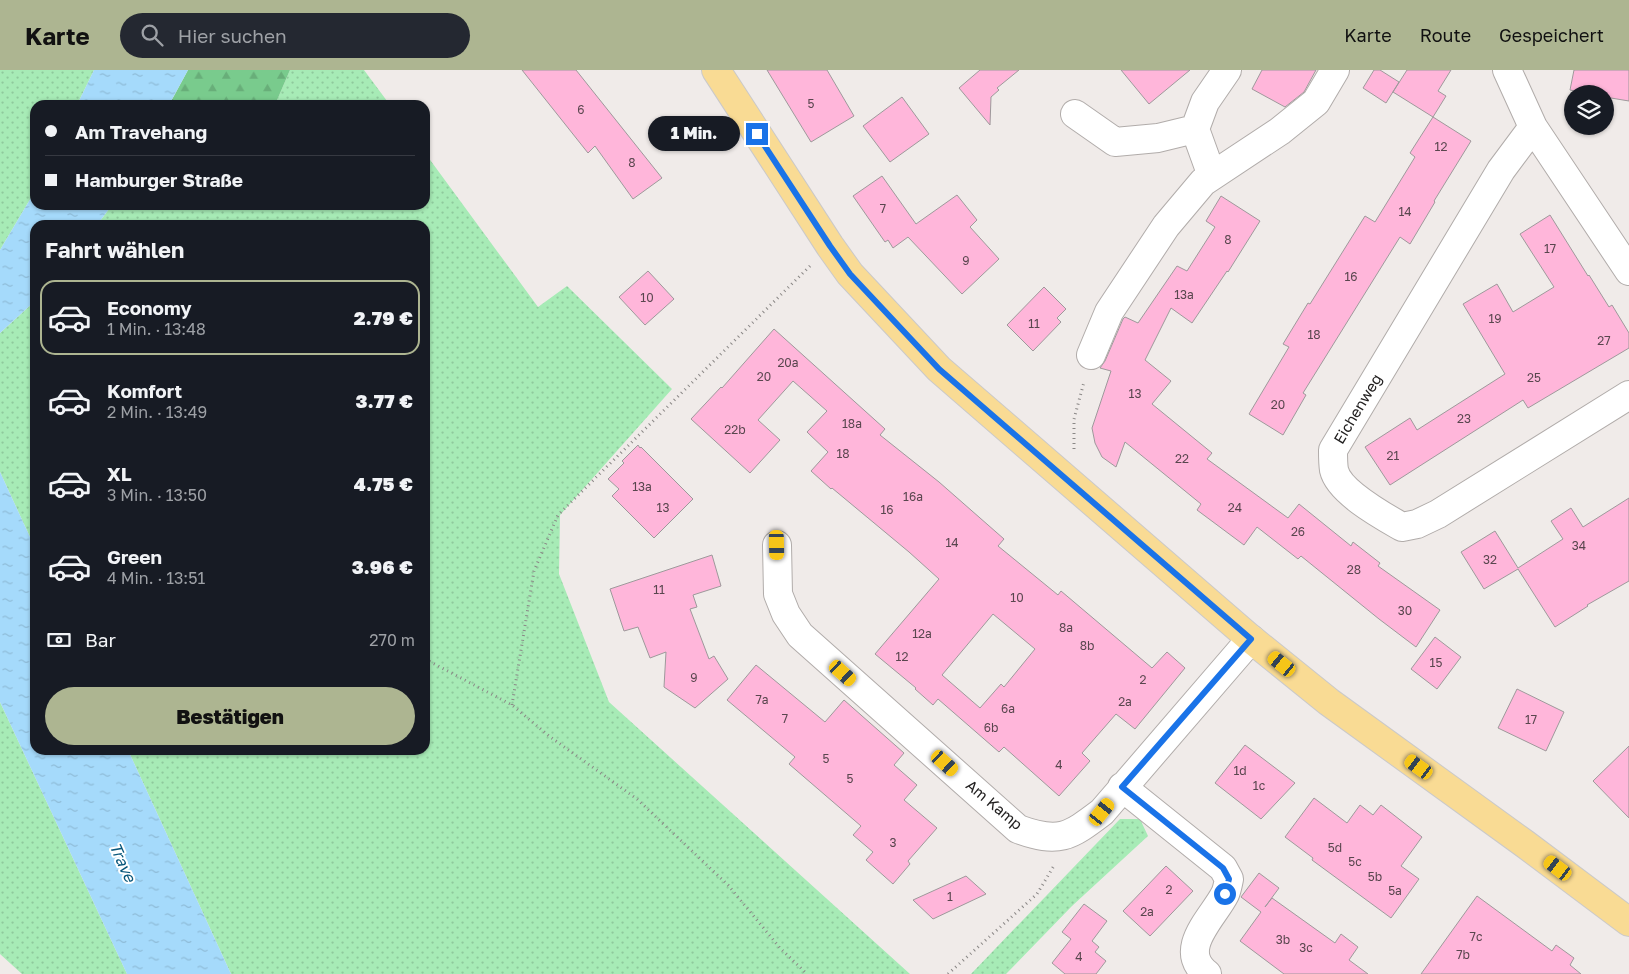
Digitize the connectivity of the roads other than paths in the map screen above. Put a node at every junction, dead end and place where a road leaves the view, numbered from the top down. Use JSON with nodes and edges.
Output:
{"nodes":[{"id":1,"x":716,"y":70,"type":"edge"},
{"id":2,"x":1227,"y":70,"type":"edge"},
{"id":3,"x":1335,"y":70,"type":"edge"},
{"id":4,"x":1507,"y":70,"type":"edge"},
{"id":5,"x":1075,"y":114,"type":"dead end"},
{"id":6,"x":1533,"y":127,"type":"junction"},
{"id":7,"x":1195,"y":129,"type":"junction"},
{"id":8,"x":1212,"y":176,"type":"junction"},
{"id":9,"x":1629,"y":271,"type":"edge"},
{"id":10,"x":1091,"y":355,"type":"road end"},
{"id":11,"x":1629,"y":395,"type":"edge"},
{"id":12,"x":777,"y":545,"type":"dead end"},
{"id":13,"x":1251,"y":639,"type":"junction"},
{"id":14,"x":1122,"y":787,"type":"junction"},
{"id":15,"x":1629,"y":922,"type":"edge"},
{"id":16,"x":1207,"y":974,"type":"edge"}],
"edges":[{"from":1,"to":13,"type":"main road"},
{"from":2,"to":7,"type":"street"},
{"from":3,"to":8,"type":"street"},
{"from":4,"to":6,"type":"street"},
{"from":5,"to":7,"type":"street"},
{"from":6,"to":9,"type":"street"},
{"from":6,"to":11,"type":"street","name":"Eichenweg"},
{"from":7,"to":8,"type":"street"},
{"from":8,"to":10,"type":"street"},
{"from":12,"to":14,"type":"street","name":"Am Kamp"},
{"from":13,"to":14,"type":"street","name":"Am Kamp"},
{"from":13,"to":15,"type":"main road"},
{"from":14,"to":16,"type":"street"}]}
